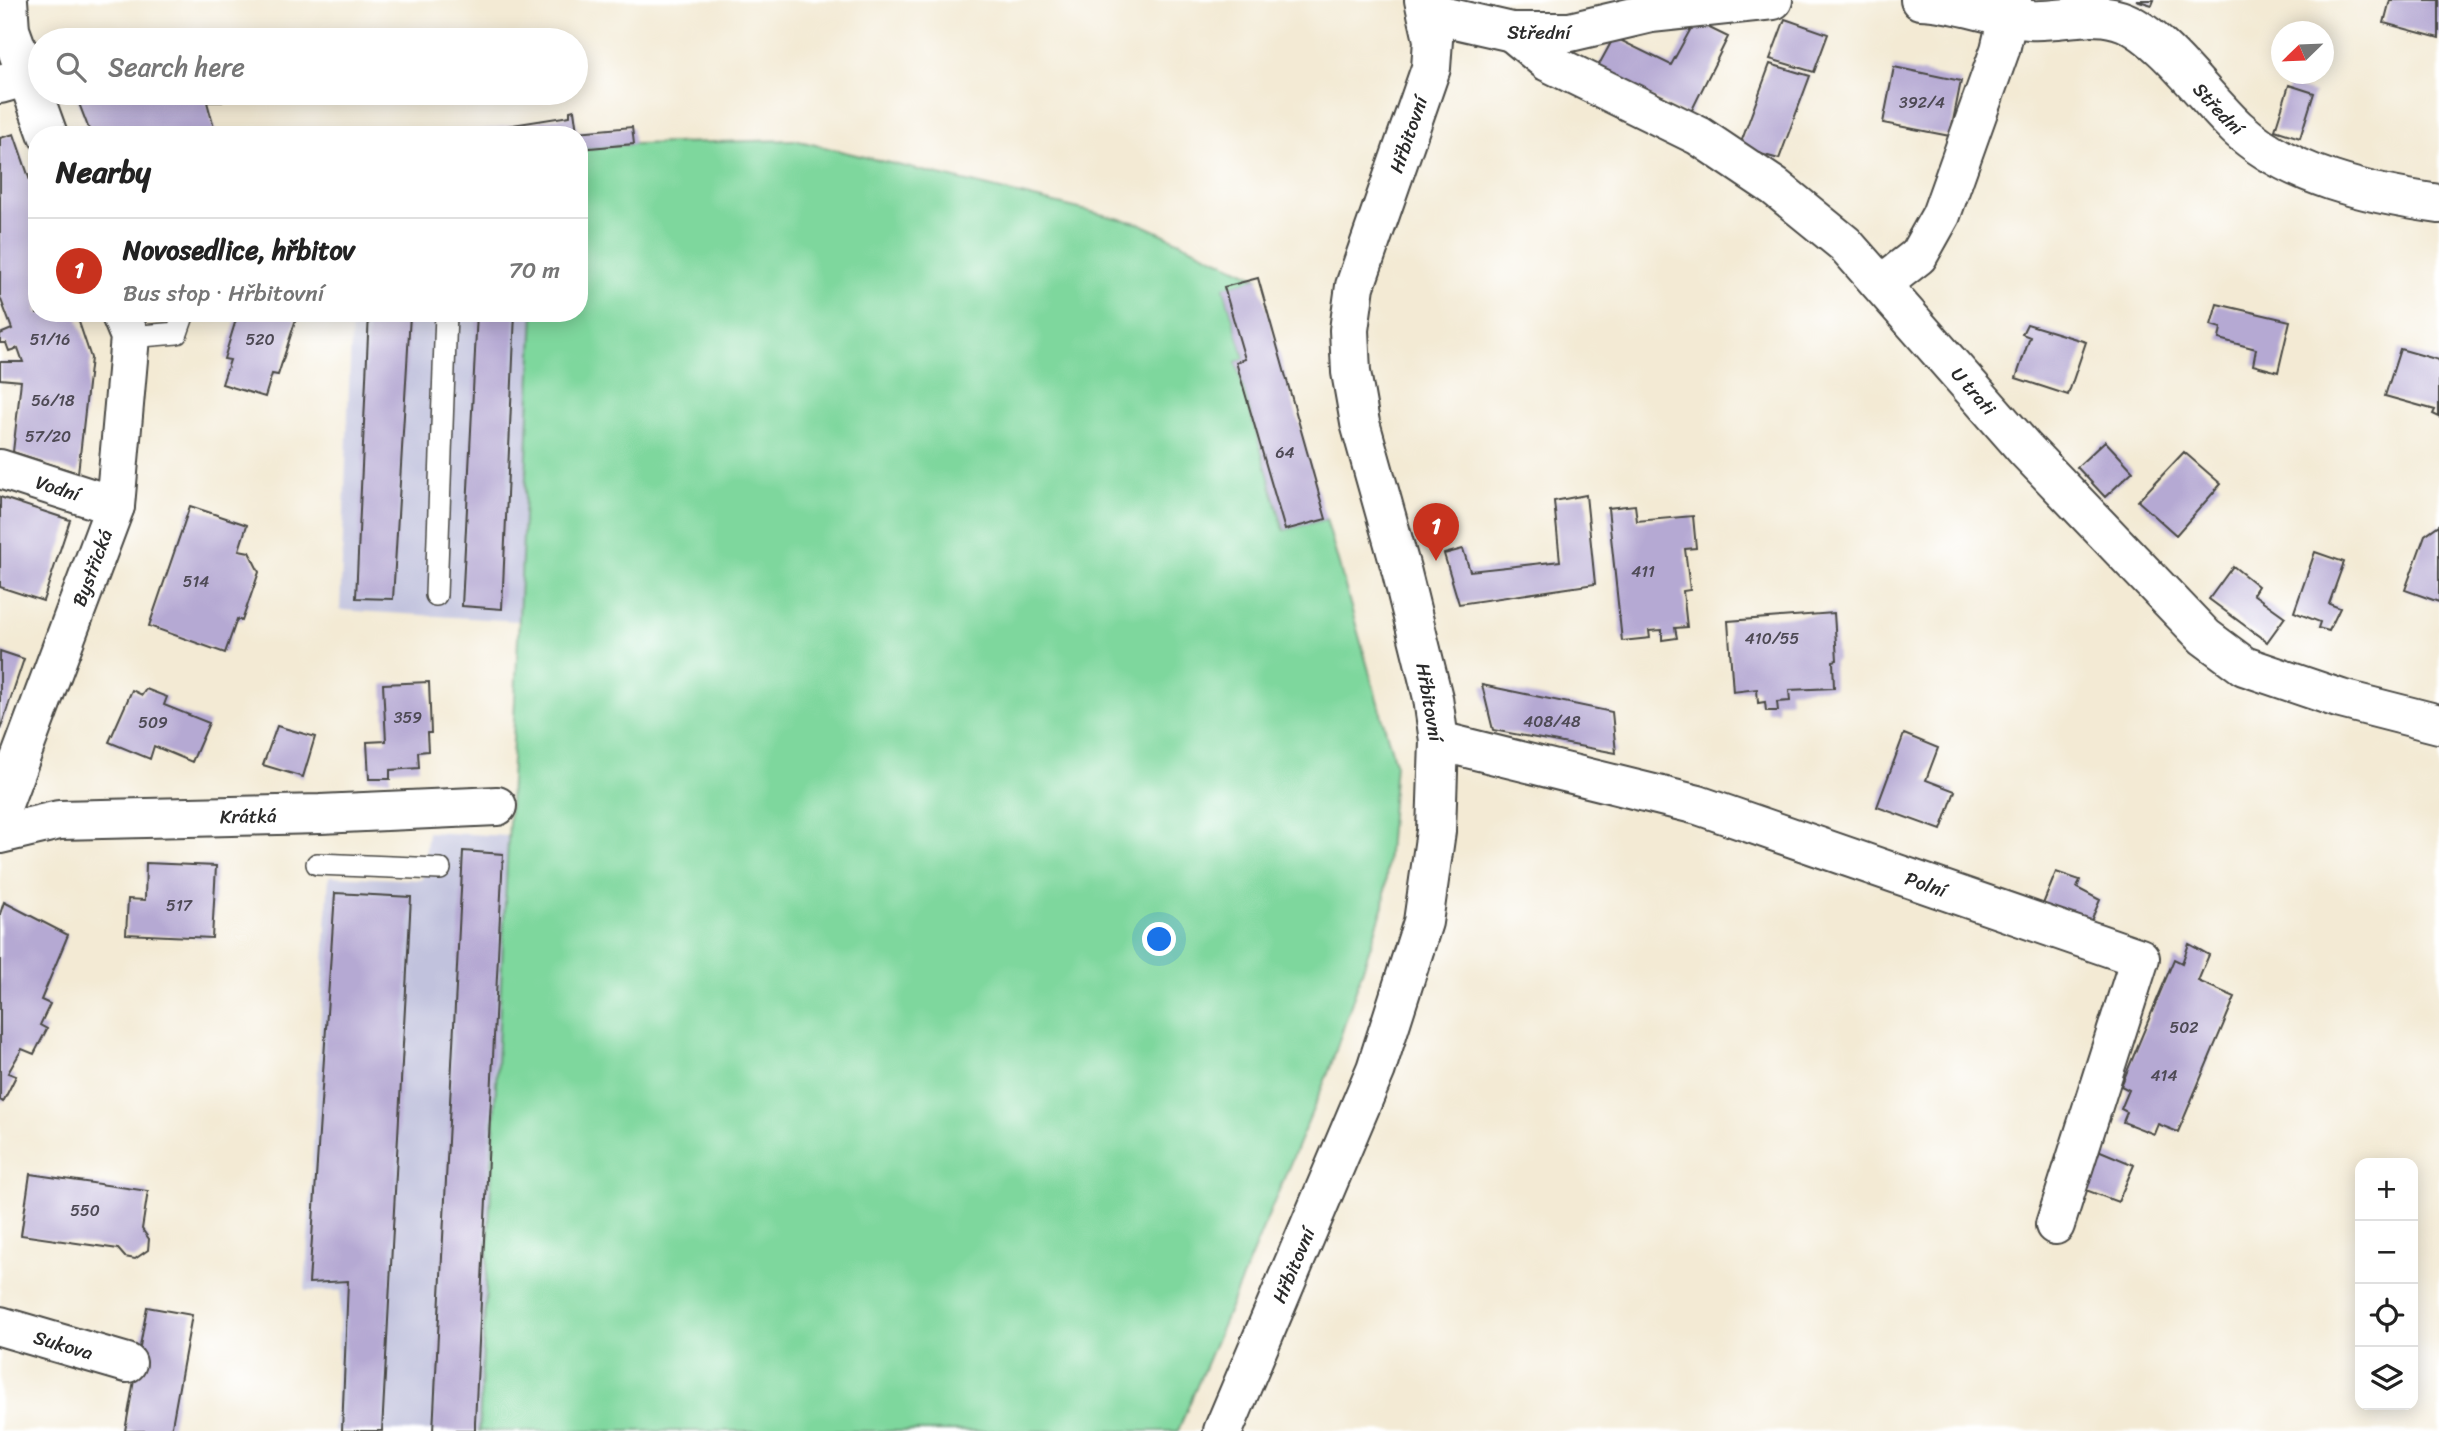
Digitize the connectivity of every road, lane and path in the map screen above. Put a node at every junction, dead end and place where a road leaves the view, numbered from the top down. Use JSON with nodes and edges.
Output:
{"nodes":[{"id":1,"x":8,"y":0,"type":"edge"},
{"id":2,"x":1773,"y":0,"type":"edge"},
{"id":3,"x":1920,"y":0,"type":"edge"},
{"id":4,"x":1426,"y":6,"type":"edge"},
{"id":5,"x":2010,"y":8,"type":"edge"},
{"id":6,"x":1512,"y":33,"type":"junction"},
{"id":7,"x":12,"y":80,"type":"edge"},
{"id":8,"x":28,"y":104,"type":"edge"},
{"id":9,"x":28,"y":105,"type":"edge"},
{"id":10,"x":42,"y":126,"type":"edge"},
{"id":11,"x":2439,"y":204,"type":"edge"},
{"id":12,"x":1882,"y":284,"type":"junction"},
{"id":13,"x":181,"y":322,"type":"edge"},
{"id":14,"x":446,"y":322,"type":"edge"},
{"id":15,"x":125,"y":325,"type":"edge"},
{"id":16,"x":0,"y":469,"type":"edge"},
{"id":17,"x":115,"y":506,"type":"junction"},
{"id":18,"x":436,"y":596,"type":"dead end"},
{"id":19,"x":2439,"y":724,"type":"edge"},
{"id":20,"x":1439,"y":741,"type":"junction"},
{"id":21,"x":497,"y":806,"type":"dead end"},
{"id":22,"x":0,"y":812,"type":"edge"},
{"id":23,"x":0,"y":834,"type":"edge"},
{"id":24,"x":317,"y":864,"type":"dead end"},
{"id":25,"x":440,"y":869,"type":"dead end"},
{"id":26,"x":2054,"y":1225,"type":"dead end"},
{"id":27,"x":0,"y":1326,"type":"edge"},
{"id":28,"x":127,"y":1363,"type":"dead end"},
{"id":29,"x":1223,"y":1431,"type":"edge"}],
"edges":[{"from":1,"to":7,"type":"street"},
{"from":2,"to":6,"type":"street","name":"Střední"},
{"from":3,"to":5,"type":"street","name":"Střední"},
{"from":4,"to":6,"type":"street","name":"Střední"},
{"from":4,"to":20,"type":"street","name":"Hřbitovní"},
{"from":5,"to":11,"type":"street","name":"Střední"},
{"from":5,"to":12,"type":"street"},
{"from":6,"to":12,"type":"street","name":"U trati"},
{"from":7,"to":8,"type":"street"},
{"from":9,"to":10,"type":"street"},
{"from":12,"to":19,"type":"street","name":"U trati"},
{"from":13,"to":15,"type":"lane"},
{"from":14,"to":18,"type":"lane"},
{"from":15,"to":17,"type":"street","name":"Bystřická"},
{"from":16,"to":17,"type":"street","name":"Vodní"},
{"from":17,"to":22,"type":"street","name":"Bystřická"},
{"from":20,"to":26,"type":"street","name":"Polní"},
{"from":20,"to":29,"type":"street","name":"Hřbitovní"},
{"from":21,"to":23,"type":"street","name":"Krátká"},
{"from":24,"to":25,"type":"lane"},
{"from":27,"to":28,"type":"street","name":"Sukova"}]}
